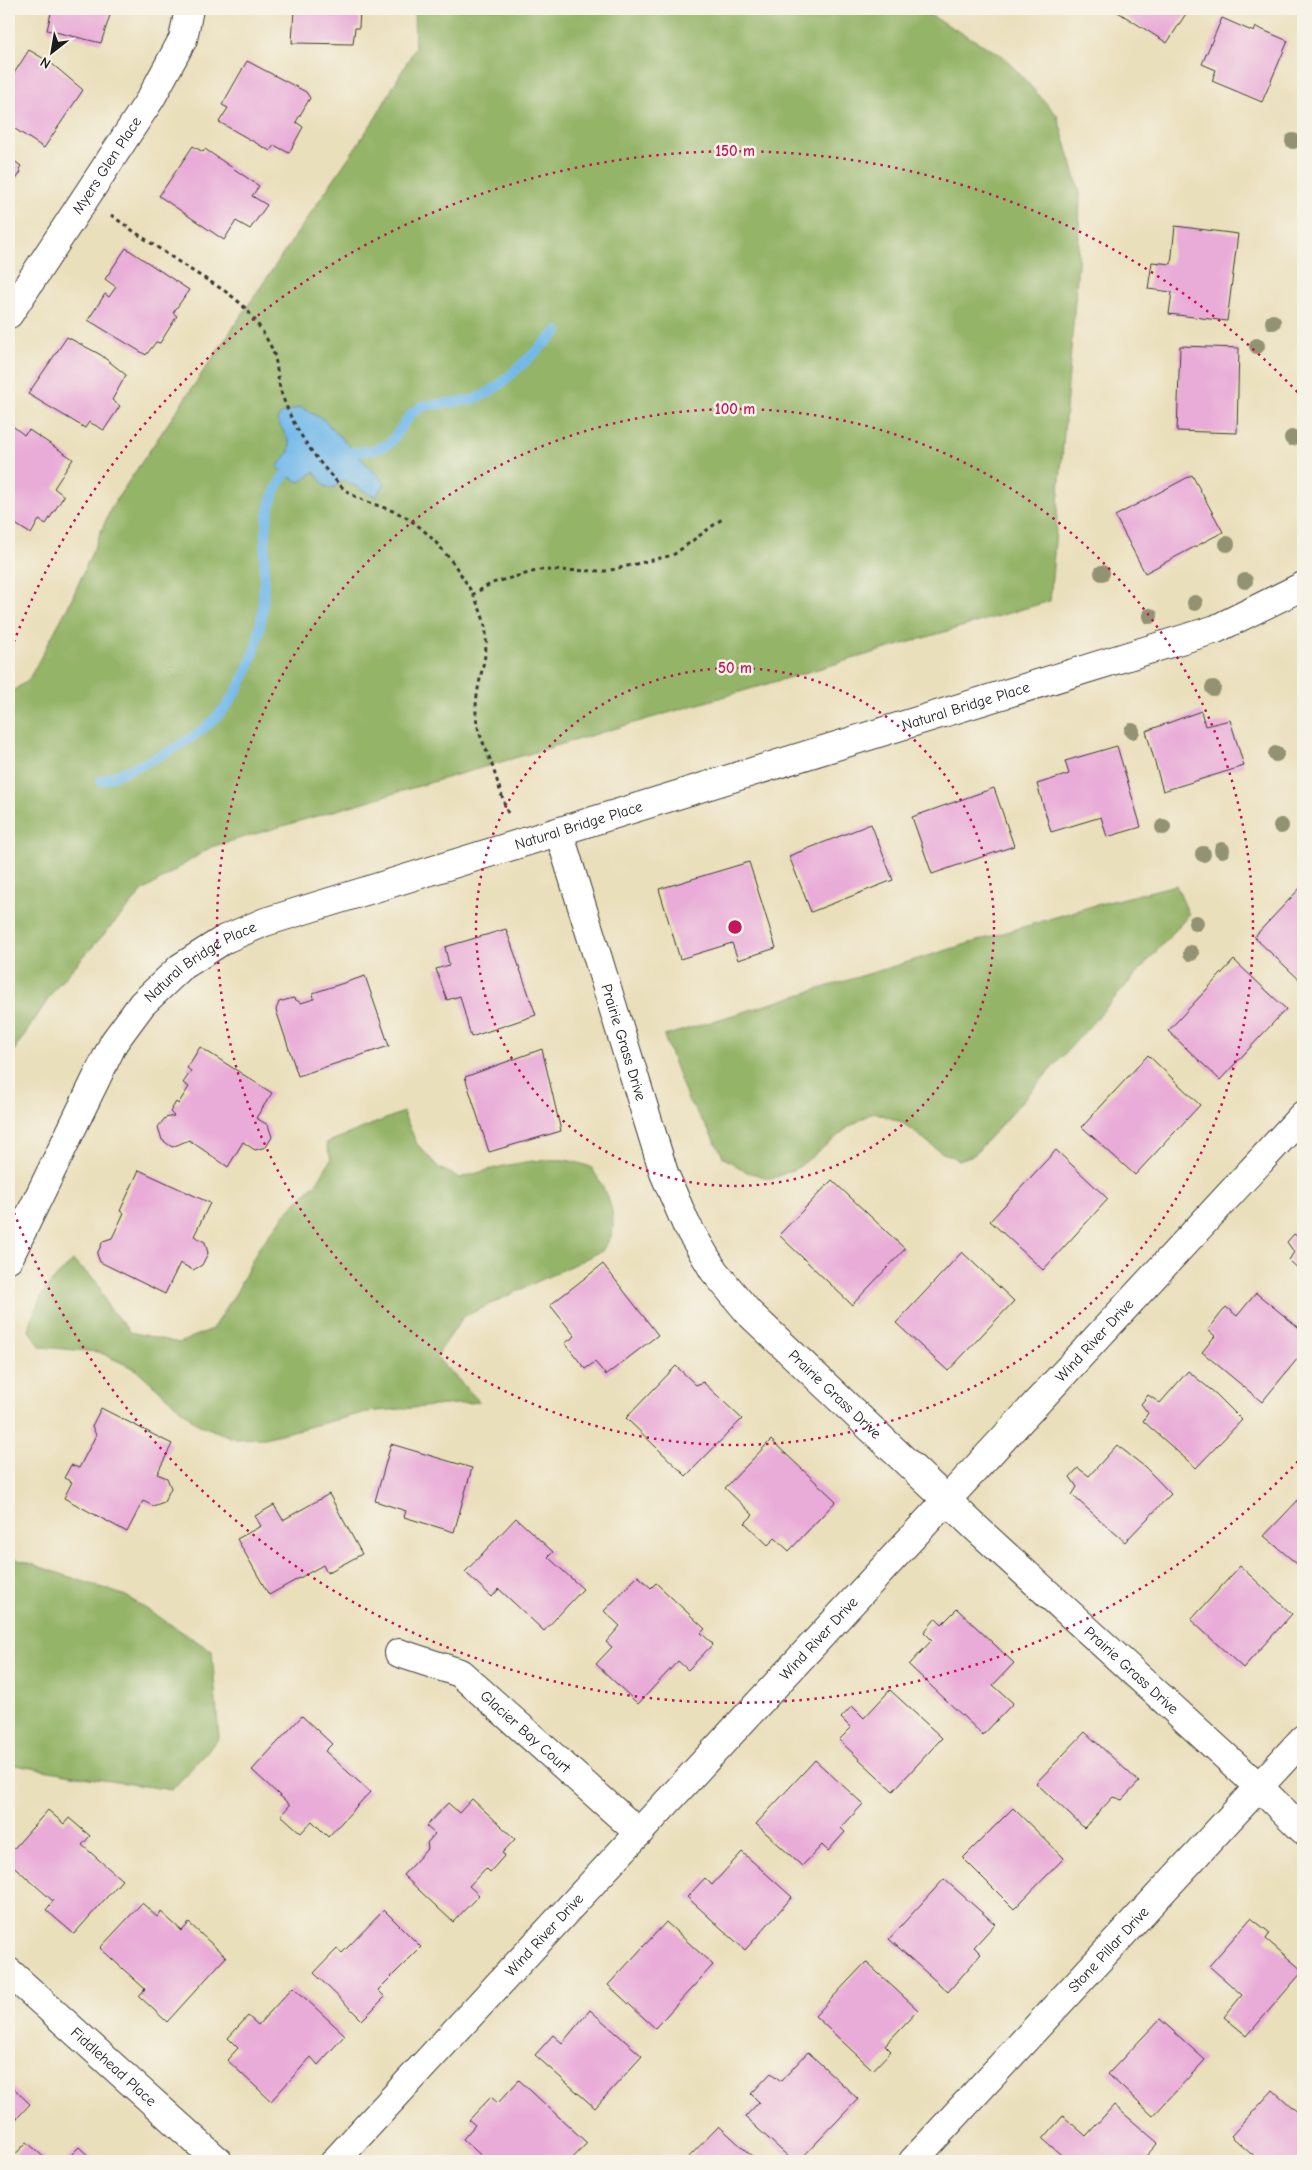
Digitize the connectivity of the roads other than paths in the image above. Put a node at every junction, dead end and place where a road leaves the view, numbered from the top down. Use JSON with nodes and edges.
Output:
{"nodes":[{"id":1,"x":189,"y":9,"type":"edge"},
{"id":2,"x":9,"y":314,"type":"edge"},
{"id":3,"x":1303,"y":586,"type":"edge"},
{"id":4,"x":559,"y":832,"type":"junction"},
{"id":5,"x":1303,"y":1116,"type":"edge"},
{"id":6,"x":9,"y":1258,"type":"edge"},
{"id":7,"x":946,"y":1500,"type":"junction"},
{"id":8,"x":399,"y":1654,"type":"dead end"},
{"id":9,"x":1303,"y":1739,"type":"edge"},
{"id":10,"x":1259,"y":1787,"type":"junction"},
{"id":11,"x":1303,"y":1830,"type":"edge"},
{"id":12,"x":639,"y":1832,"type":"junction"},
{"id":13,"x":9,"y":1972,"type":"edge"},
{"id":14,"x":218,"y":2161,"type":"edge"},
{"id":15,"x":335,"y":2161,"type":"edge"},
{"id":16,"x":913,"y":2161,"type":"edge"}],
"edges":[{"from":1,"to":2,"type":"street","name":"Myers Glen Place"},
{"from":3,"to":4,"type":"street","name":"Natural Bridge Place"},
{"from":4,"to":6,"type":"street","name":"Natural Bridge Place"},
{"from":4,"to":7,"type":"street","name":"Prairie Grass Drive"},
{"from":5,"to":7,"type":"street","name":"Wind River Drive"},
{"from":7,"to":10,"type":"street","name":"Prairie Grass Drive"},
{"from":7,"to":12,"type":"street","name":"Wind River Drive"},
{"from":8,"to":12,"type":"street","name":"Glacier Bay Court"},
{"from":9,"to":10,"type":"street","name":"Stone Pillar Drive"},
{"from":10,"to":11,"type":"street","name":"Prairie Grass Drive"},
{"from":10,"to":16,"type":"street","name":"Stone Pillar Drive"},
{"from":12,"to":15,"type":"street","name":"Wind River Drive"},
{"from":13,"to":14,"type":"street","name":"Fiddlehead Place"}]}
